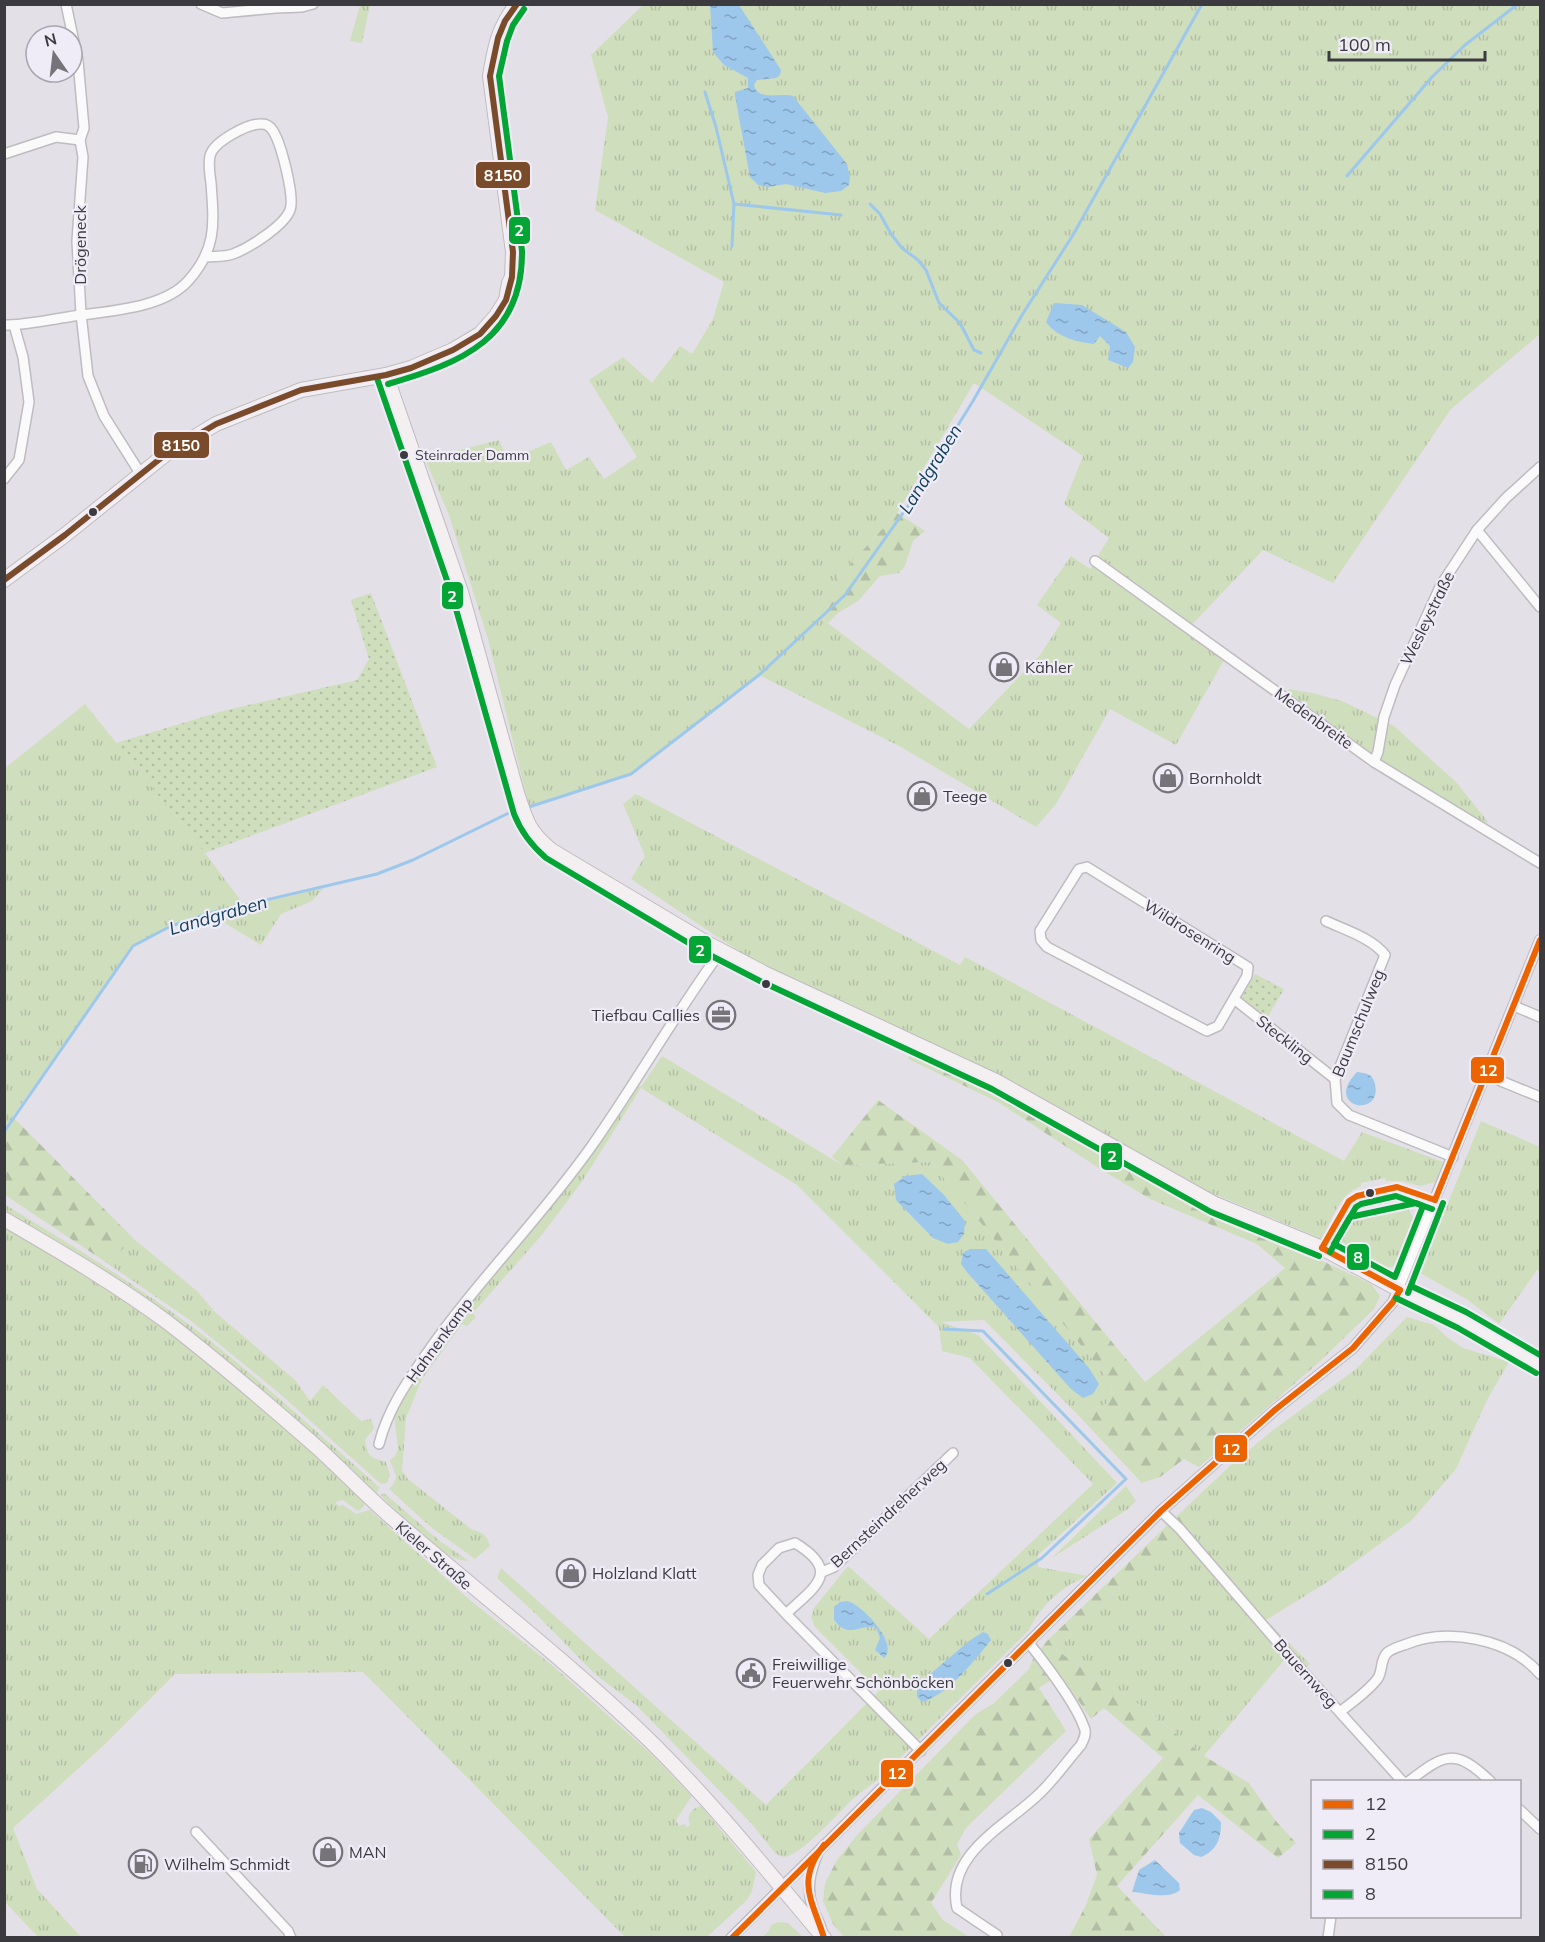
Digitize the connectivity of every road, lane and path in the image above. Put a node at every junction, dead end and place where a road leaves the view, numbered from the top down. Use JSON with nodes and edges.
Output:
{"nodes":[{"id":1,"x":66,"y":4,"type":"edge"},
{"id":2,"x":201,"y":4,"type":"edge"},
{"id":3,"x":313,"y":4,"type":"edge"},
{"id":4,"x":517,"y":4,"type":"edge"},
{"id":5,"x":80,"y":140,"type":"junction"},
{"id":6,"x":4,"y":153,"type":"edge"},
{"id":7,"x":206,"y":257,"type":"junction"},
{"id":8,"x":81,"y":314,"type":"junction"},
{"id":9,"x":9,"y":325,"type":"edge"},
{"id":10,"x":386,"y":375,"type":"junction"},
{"id":11,"x":1540,"y":467,"type":"edge"},
{"id":12,"x":140,"y":474,"type":"junction"},
{"id":13,"x":4,"y":479,"type":"edge"},
{"id":14,"x":1477,"y":530,"type":"junction"},
{"id":15,"x":1095,"y":561,"type":"dead end"},
{"id":16,"x":4,"y":580,"type":"edge"},
{"id":17,"x":1540,"y":607,"type":"edge"},
{"id":18,"x":1374,"y":762,"type":"junction"},
{"id":19,"x":1540,"y":863,"type":"edge"},
{"id":20,"x":1326,"y":921,"type":"dead end"},
{"id":21,"x":1540,"y":940,"type":"edge"},
{"id":22,"x":721,"y":951,"type":"junction"},
{"id":23,"x":1234,"y":999,"type":"junction"},
{"id":24,"x":1514,"y":1006,"type":"junction"},
{"id":25,"x":1540,"y":1017,"type":"edge"},
{"id":26,"x":1486,"y":1075,"type":"junction"},
{"id":27,"x":1335,"y":1079,"type":"junction"},
{"id":28,"x":1540,"y":1097,"type":"edge"},
{"id":29,"x":1453,"y":1157,"type":"junction"},
{"id":30,"x":4,"y":1219,"type":"edge"},
{"id":31,"x":1400,"y":1290,"type":"junction"},
{"id":32,"x":1540,"y":1365,"type":"edge"},
{"id":33,"x":379,"y":1444,"type":"dead end"},
{"id":34,"x":953,"y":1453,"type":"dead end"},
{"id":35,"x":1161,"y":1511,"type":"junction"},
{"id":36,"x":822,"y":1572,"type":"junction"},
{"id":37,"x":786,"y":1614,"type":"junction"},
{"id":38,"x":1029,"y":1643,"type":"junction"},
{"id":39,"x":1540,"y":1674,"type":"edge"},
{"id":40,"x":1340,"y":1712,"type":"junction"},
{"id":41,"x":921,"y":1752,"type":"junction"},
{"id":42,"x":1404,"y":1780,"type":"edge"},
{"id":43,"x":1409,"y":1780,"type":"edge"},
{"id":44,"x":1489,"y":1780,"type":"edge"},
{"id":45,"x":1521,"y":1811,"type":"edge"},
{"id":46,"x":1540,"y":1829,"type":"edge"},
{"id":47,"x":196,"y":1833,"type":"dead end"},
{"id":48,"x":819,"y":1850,"type":"junction"},
{"id":49,"x":781,"y":1889,"type":"junction"},
{"id":50,"x":1331,"y":1918,"type":"edge"},
{"id":51,"x":997,"y":1935,"type":"dead end"},
{"id":52,"x":823,"y":1937,"type":"edge"},
{"id":53,"x":291,"y":1938,"type":"edge"},
{"id":54,"x":731,"y":1938,"type":"edge"},
{"id":55,"x":1328,"y":1938,"type":"edge"}],
"edges":[{"from":1,"to":5,"type":"street","name":"Drögeneck"},
{"from":2,"to":3,"type":"street"},
{"from":4,"to":10,"type":"main road"},
{"from":5,"to":6,"type":"street"},
{"from":5,"to":8,"type":"street","name":"Drögeneck"},
{"from":7,"to":7,"type":"street"},
{"from":7,"to":8,"type":"street"},
{"from":8,"to":9,"type":"street"},
{"from":8,"to":12,"type":"street","name":"Drögeneck"},
{"from":9,"to":13,"type":"street"},
{"from":10,"to":12,"type":"main road"},
{"from":10,"to":22,"type":"main road"},
{"from":11,"to":14,"type":"street","name":"Wesleystraße"},
{"from":12,"to":16,"type":"main road"},
{"from":14,"to":17,"type":"street"},
{"from":14,"to":18,"type":"street","name":"Wesleystraße"},
{"from":15,"to":18,"type":"street","name":"Medenbreite"},
{"from":18,"to":19,"type":"street","name":"Medenbreite"},
{"from":20,"to":27,"type":"street","name":"Baumschulweg"},
{"from":21,"to":24,"type":"street"},
{"from":22,"to":31,"type":"main road"},
{"from":22,"to":33,"type":"street","name":"Hahnenkamp"},
{"from":23,"to":23,"type":"street","name":"Wildrosenring"},
{"from":23,"to":27,"type":"street","name":"Steckling"},
{"from":24,"to":25,"type":"street"},
{"from":24,"to":26,"type":"street"},
{"from":26,"to":28,"type":"street"},
{"from":26,"to":29,"type":"street"},
{"from":27,"to":29,"type":"street","name":"Baumschulweg"},
{"from":29,"to":31,"type":"street"},
{"from":30,"to":49,"type":"main road","name":"Kieler Straße"},
{"from":31,"to":32,"type":"main road"},
{"from":31,"to":35,"type":"street"},
{"from":34,"to":36,"type":"street","name":"Bernsteindreherweg"},
{"from":35,"to":38,"type":"street"},
{"from":35,"to":40,"type":"street","name":"Bauernweg"},
{"from":36,"to":37,"type":"street","name":"Bernsteindreherweg"},
{"from":36,"to":37,"type":"street","name":"Bernsteindreherweg"},
{"from":37,"to":41,"type":"street","name":"Bernsteindreherweg"},
{"from":38,"to":41,"type":"street"},
{"from":38,"to":51,"type":"street"},
{"from":39,"to":40,"type":"street"},
{"from":40,"to":42,"type":"street","name":"Bauernweg"},
{"from":41,"to":48,"type":"street"},
{"from":43,"to":44,"type":"street"},
{"from":45,"to":46,"type":"street"},
{"from":47,"to":53,"type":"street"},
{"from":48,"to":49,"type":"street"},
{"from":48,"to":52,"type":"street"},
{"from":49,"to":52,"type":"main road","name":"Kieler Straße"},
{"from":49,"to":54,"type":"street"},
{"from":50,"to":55,"type":"street"}]}
